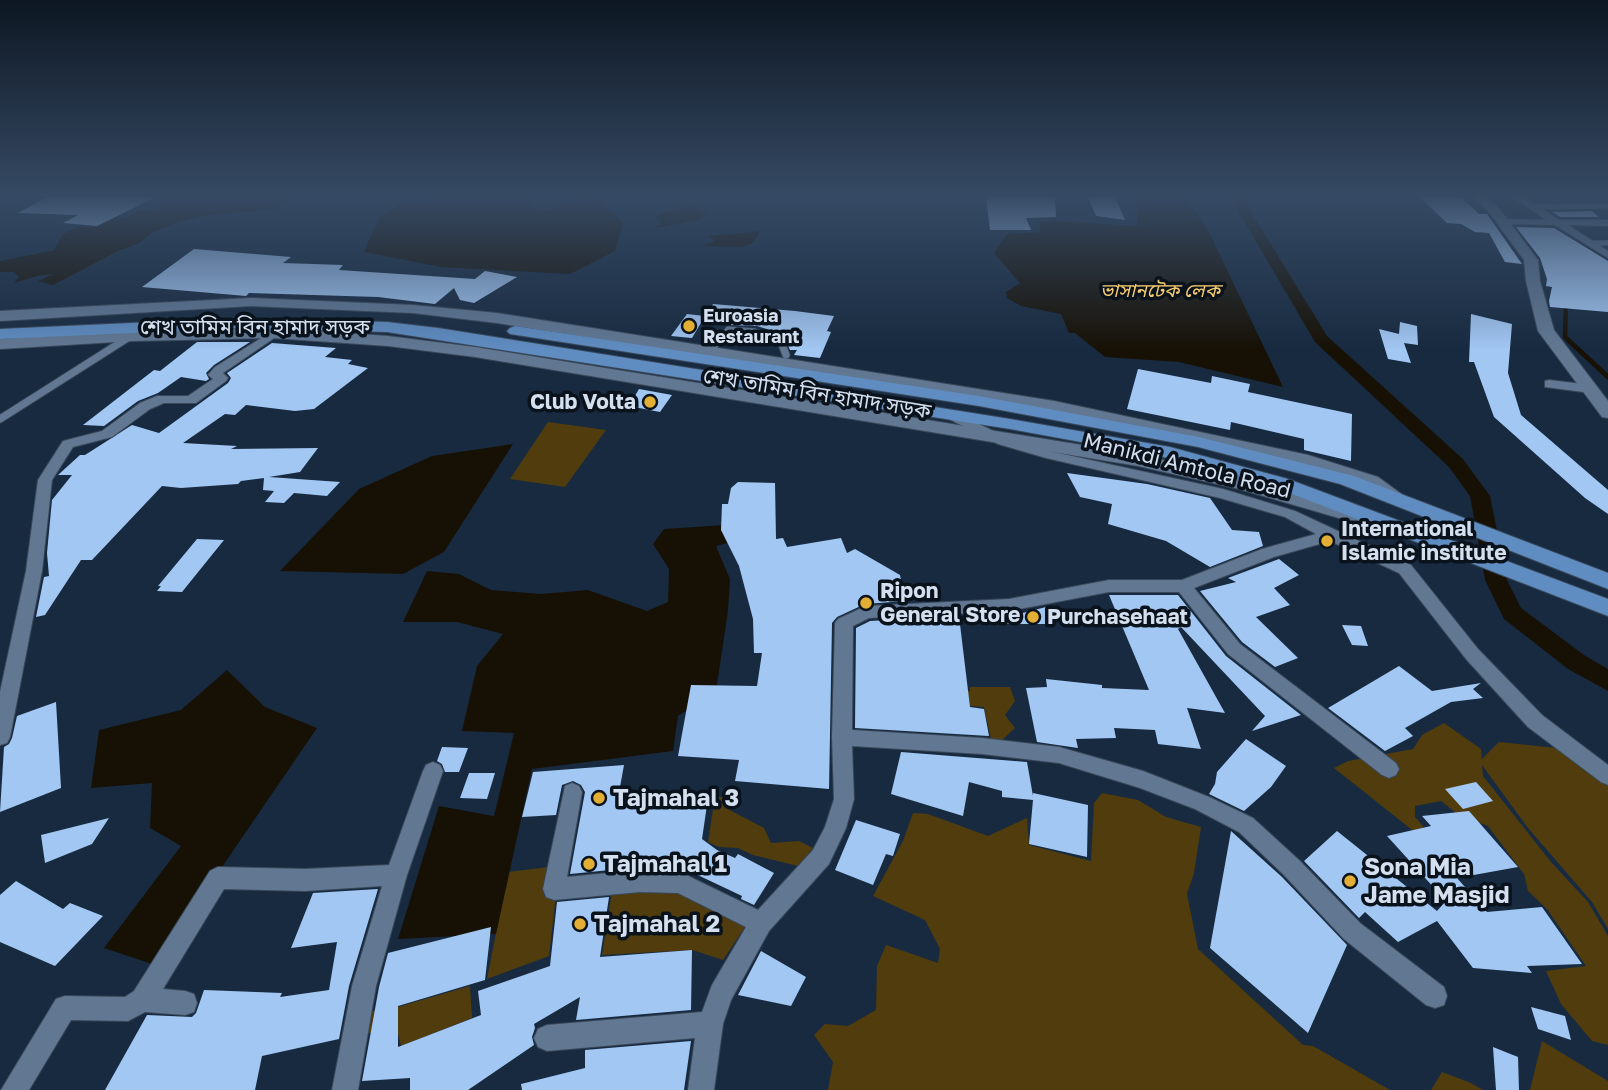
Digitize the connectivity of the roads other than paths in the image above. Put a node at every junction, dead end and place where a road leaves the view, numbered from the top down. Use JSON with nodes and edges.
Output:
{"nodes":[{"id":1,"x":1522,"y":248,"type":"edge"},
{"id":2,"x":0,"y":316,"type":"edge"},
{"id":3,"x":0,"y":323,"type":"edge"},
{"id":4,"x":302,"y":323,"type":"junction"},
{"id":5,"x":135,"y":331,"type":"junction"},
{"id":6,"x":273,"y":333,"type":"junction"},
{"id":7,"x":0,"y":334,"type":"edge"},
{"id":8,"x":0,"y":344,"type":"edge"},
{"id":9,"x":715,"y":345,"type":"dead end"},
{"id":10,"x":786,"y":355,"type":"dead end"},
{"id":11,"x":1549,"y":384,"type":"dead end"},
{"id":12,"x":1591,"y":389,"type":"junction"},
{"id":13,"x":1608,"y":413,"type":"edge"},
{"id":14,"x":952,"y":415,"type":"junction"},
{"id":15,"x":0,"y":419,"type":"edge"},
{"id":16,"x":994,"y":436,"type":"junction"},
{"id":17,"x":1397,"y":498,"type":"junction"},
{"id":18,"x":1384,"y":521,"type":"junction"},
{"id":19,"x":1331,"y":535,"type":"junction"},
{"id":20,"x":1603,"y":579,"type":"edge"},
{"id":21,"x":1183,"y":586,"type":"junction"},
{"id":22,"x":1601,"y":605,"type":"edge"},
{"id":23,"x":0,"y":737,"type":"edge"},
{"id":24,"x":842,"y":737,"type":"junction"},
{"id":25,"x":1389,"y":769,"type":"dead end"},
{"id":26,"x":433,"y":771,"type":"dead end"},
{"id":27,"x":1608,"y":776,"type":"edge"},
{"id":28,"x":572,"y":792,"type":"dead end"},
{"id":29,"x":396,"y":875,"type":"junction"},
{"id":30,"x":761,"y":923,"type":"junction"},
{"id":31,"x":1436,"y":996,"type":"dead end"},
{"id":32,"x":143,"y":1000,"type":"junction"},
{"id":33,"x":185,"y":1003,"type":"dead end"},
{"id":34,"x":710,"y":1024,"type":"junction"},
{"id":35,"x":547,"y":1038,"type":"dead end"},
{"id":36,"x":15,"y":1090,"type":"edge"},
{"id":37,"x":345,"y":1090,"type":"edge"},
{"id":38,"x":701,"y":1090,"type":"edge"}],
"edges":[{"from":1,"to":12,"type":"main road"},
{"from":2,"to":17,"type":"main road"},
{"from":3,"to":17,"type":"main road","name":"শেখ তামিম বিন হামাদ সড়ক"},
{"from":4,"to":5,"type":"main road","name":"শেখ তামিম বিন হামাদ সড়ক"},
{"from":4,"to":6,"type":"street"},
{"from":4,"to":14,"type":"main road","name":"শেখ তামিম বিন হামাদ সড়ক"},
{"from":5,"to":6,"type":"main road"},
{"from":5,"to":7,"type":"main road","name":"শেখ তামিম বিন হামাদ সড়ক"},
{"from":5,"to":8,"type":"main road"},
{"from":5,"to":15,"type":"lane"},
{"from":6,"to":16,"type":"main road"},
{"from":6,"to":23,"type":"street"},
{"from":9,"to":10,"type":"lane"},
{"from":11,"to":12,"type":"street"},
{"from":12,"to":13,"type":"main road"},
{"from":14,"to":16,"type":"street","name":"Manikdi Amtola Road"},
{"from":14,"to":18,"type":"main road","name":"শেখ তামিম বিন হামাদ সড়ক"},
{"from":16,"to":18,"type":"main road"},
{"from":16,"to":19,"type":"street","name":"Manikdi Amtola Road"},
{"from":17,"to":20,"type":"main road","name":"শেখ তামিম বিন হামাদ সড়ক"},
{"from":18,"to":22,"type":"main road","name":"শেখ তামিম বিন হামাদ সড়ক"},
{"from":19,"to":21,"type":"street"},
{"from":19,"to":27,"type":"street","name":"Manikdi Amtola Road"},
{"from":21,"to":24,"type":"street"},
{"from":21,"to":25,"type":"street"},
{"from":24,"to":30,"type":"street"},
{"from":24,"to":31,"type":"street"},
{"from":26,"to":29,"type":"street"},
{"from":28,"to":30,"type":"street"},
{"from":29,"to":32,"type":"street"},
{"from":29,"to":37,"type":"street"},
{"from":30,"to":34,"type":"street"},
{"from":32,"to":33,"type":"street"},
{"from":32,"to":36,"type":"street"},
{"from":34,"to":35,"type":"street"},
{"from":34,"to":38,"type":"street"}]}
